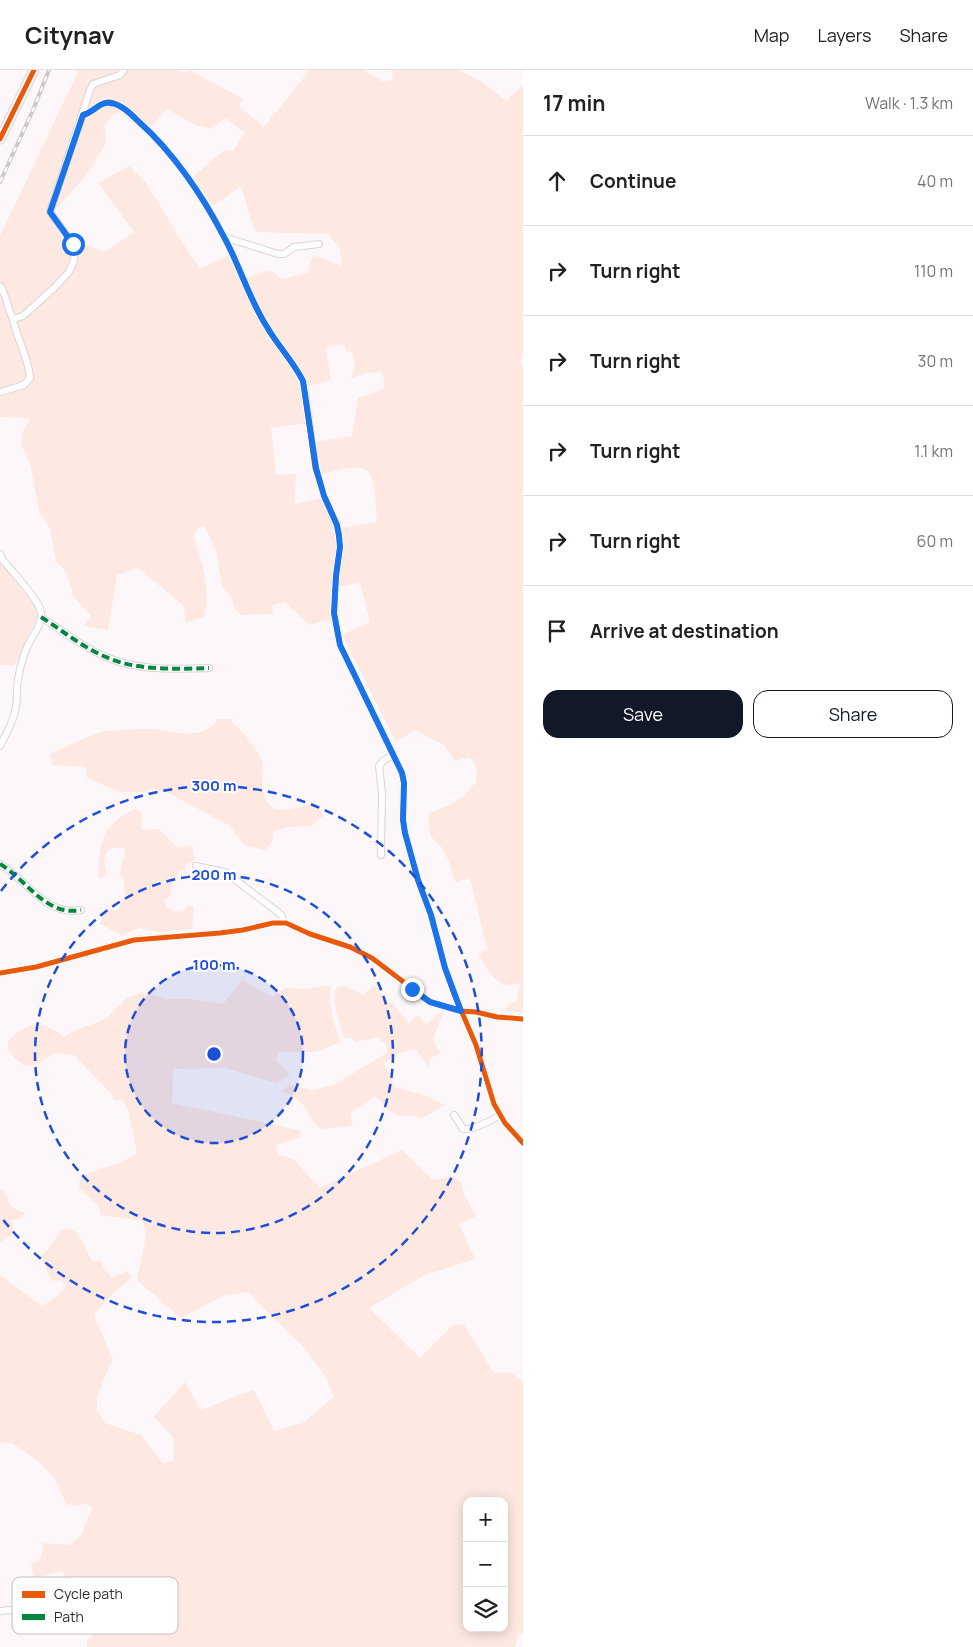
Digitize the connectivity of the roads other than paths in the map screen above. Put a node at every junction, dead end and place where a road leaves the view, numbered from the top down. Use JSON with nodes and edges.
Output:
{"nodes":[{"id":1,"x":34,"y":70,"type":"edge"},
{"id":2,"x":124,"y":70,"type":"edge"},
{"id":3,"x":83,"y":115,"type":"junction"},
{"id":4,"x":0,"y":139,"type":"edge"},
{"id":5,"x":224,"y":238,"type":"junction"},
{"id":6,"x":319,"y":244,"type":"dead end"},
{"id":7,"x":0,"y":286,"type":"edge"},
{"id":8,"x":13,"y":319,"type":"junction"},
{"id":9,"x":0,"y":392,"type":"edge"},
{"id":10,"x":0,"y":554,"type":"edge"},
{"id":11,"x":41,"y":617,"type":"junction"},
{"id":12,"x":209,"y":668,"type":"dead end"},
{"id":13,"x":0,"y":746,"type":"edge"},
{"id":14,"x":394,"y":755,"type":"junction"},
{"id":15,"x":381,"y":855,"type":"dead end"},
{"id":16,"x":0,"y":864,"type":"edge"},
{"id":17,"x":196,"y":866,"type":"dead end"},
{"id":18,"x":81,"y":910,"type":"dead end"},
{"id":19,"x":283,"y":923,"type":"junction"},
{"id":20,"x":0,"y":973,"type":"edge"},
{"id":21,"x":461,"y":1011,"type":"junction"},
{"id":22,"x":523,"y":1019,"type":"edge"},
{"id":23,"x":499,"y":1115,"type":"junction"},
{"id":24,"x":454,"y":1116,"type":"dead end"},
{"id":25,"x":523,"y":1143,"type":"edge"}],
"edges":[{"from":1,"to":4,"type":"main road"},
{"from":2,"to":3,"type":"street"},
{"from":3,"to":5,"type":"street"},
{"from":3,"to":8,"type":"street"},
{"from":5,"to":6,"type":"street"},
{"from":5,"to":14,"type":"street"},
{"from":7,"to":8,"type":"street"},
{"from":8,"to":9,"type":"street"},
{"from":10,"to":11,"type":"street"},
{"from":11,"to":12,"type":"street"},
{"from":11,"to":13,"type":"street"},
{"from":14,"to":15,"type":"street"},
{"from":14,"to":21,"type":"street"},
{"from":16,"to":18,"type":"street"},
{"from":17,"to":19,"type":"street"},
{"from":19,"to":20,"type":"street"},
{"from":19,"to":21,"type":"street"},
{"from":21,"to":22,"type":"street"},
{"from":21,"to":23,"type":"street"},
{"from":23,"to":24,"type":"street"},
{"from":23,"to":25,"type":"street"}]}
